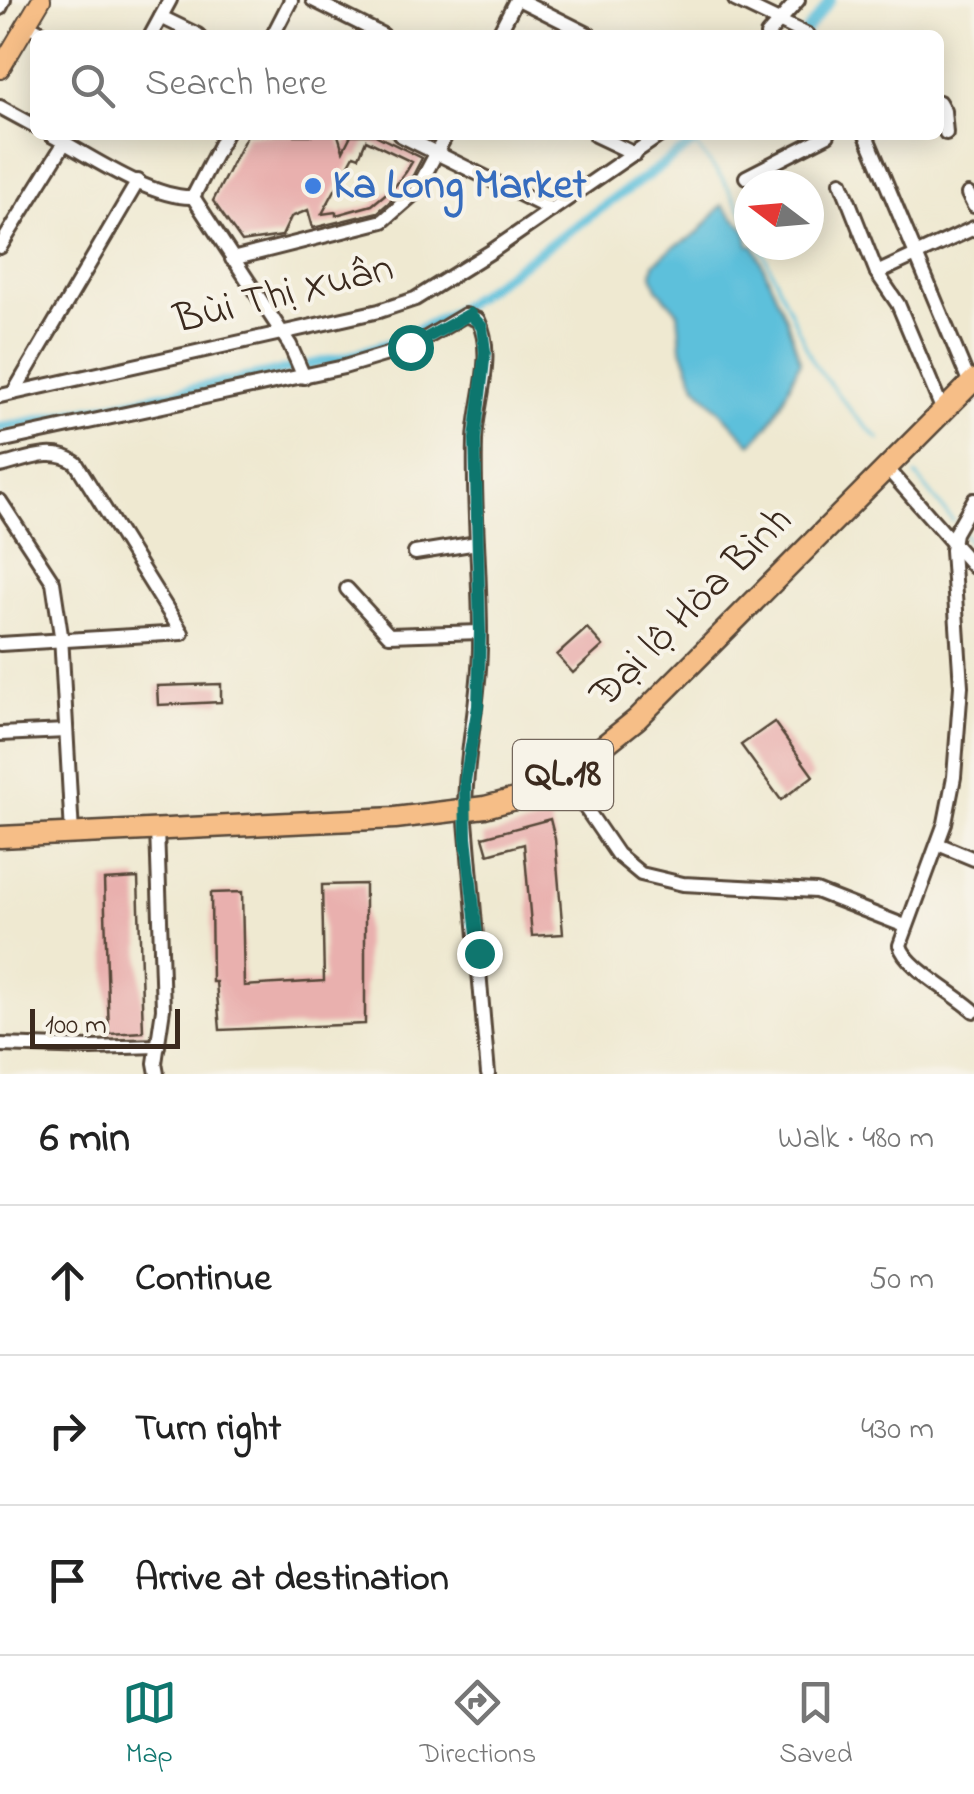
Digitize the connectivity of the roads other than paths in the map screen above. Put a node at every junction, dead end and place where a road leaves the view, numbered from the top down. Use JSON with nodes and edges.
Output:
{"nodes":[{"id":1,"x":4,"y":0,"type":"edge"},
{"id":2,"x":41,"y":0,"type":"edge"},
{"id":3,"x":170,"y":0,"type":"edge"},
{"id":4,"x":290,"y":0,"type":"edge"},
{"id":5,"x":313,"y":0,"type":"edge"},
{"id":6,"x":518,"y":0,"type":"edge"},
{"id":7,"x":735,"y":0,"type":"edge"},
{"id":8,"x":798,"y":0,"type":"edge"},
{"id":9,"x":0,"y":8,"type":"edge"},
{"id":10,"x":160,"y":17,"type":"junction"},
{"id":11,"x":27,"y":25,"type":"junction"},
{"id":12,"x":783,"y":25,"type":"junction"},
{"id":13,"x":37,"y":30,"type":"edge"},
{"id":14,"x":154,"y":30,"type":"edge"},
{"id":15,"x":187,"y":30,"type":"edge"},
{"id":16,"x":275,"y":30,"type":"edge"},
{"id":17,"x":373,"y":30,"type":"edge"},
{"id":18,"x":501,"y":30,"type":"edge"},
{"id":19,"x":580,"y":30,"type":"edge"},
{"id":20,"x":775,"y":30,"type":"edge"},
{"id":21,"x":796,"y":30,"type":"edge"},
{"id":22,"x":0,"y":69,"type":"edge"},
{"id":23,"x":0,"y":107,"type":"edge"},
{"id":24,"x":944,"y":111,"type":"edge"},
{"id":25,"x":30,"y":123,"type":"edge"},
{"id":26,"x":946,"y":133,"type":"dead end"},
{"id":27,"x":61,"y":140,"type":"edge"},
{"id":28,"x":222,"y":140,"type":"edge"},
{"id":29,"x":410,"y":140,"type":"edge"},
{"id":30,"x":444,"y":140,"type":"edge"},
{"id":31,"x":605,"y":140,"type":"edge"},
{"id":32,"x":653,"y":140,"type":"edge"},
{"id":33,"x":818,"y":140,"type":"edge"},
{"id":34,"x":868,"y":140,"type":"edge"},
{"id":35,"x":65,"y":142,"type":"junction"},
{"id":36,"x":437,"y":154,"type":"junction"},
{"id":37,"x":634,"y":154,"type":"junction"},
{"id":38,"x":758,"y":170,"type":"edge"},
{"id":39,"x":138,"y":181,"type":"junction"},
{"id":40,"x":840,"y":182,"type":"dead end"},
{"id":41,"x":193,"y":197,"type":"junction"},
{"id":42,"x":552,"y":210,"type":"junction"},
{"id":43,"x":974,"y":228,"type":"edge"},
{"id":44,"x":0,"y":247,"type":"edge"},
{"id":45,"x":918,"y":255,"type":"junction"},
{"id":46,"x":232,"y":259,"type":"junction"},
{"id":47,"x":878,"y":273,"type":"junction"},
{"id":48,"x":281,"y":331,"type":"junction"},
{"id":49,"x":304,"y":377,"type":"junction"},
{"id":50,"x":973,"y":385,"type":"edge"},
{"id":51,"x":7,"y":394,"type":"edge"},
{"id":52,"x":943,"y":410,"type":"junction"},
{"id":53,"x":0,"y":441,"type":"edge"},
{"id":54,"x":0,"y":466,"type":"edge"},
{"id":55,"x":886,"y":467,"type":"junction"},
{"id":56,"x":974,"y":500,"type":"edge"},
{"id":57,"x":0,"y":501,"type":"edge"},
{"id":58,"x":953,"y":541,"type":"junction"},
{"id":59,"x":477,"y":543,"type":"junction"},
{"id":60,"x":414,"y":553,"type":"dead end"},
{"id":61,"x":974,"y":567,"type":"edge"},
{"id":62,"x":347,"y":588,"type":"dead end"},
{"id":63,"x":480,"y":632,"type":"junction"},
{"id":64,"x":61,"y":640,"type":"junction"},
{"id":65,"x":0,"y":644,"type":"edge"},
{"id":66,"x":66,"y":731,"type":"junction"},
{"id":67,"x":0,"y":734,"type":"edge"},
{"id":68,"x":562,"y":775,"type":"junction"},
{"id":69,"x":465,"y":810,"type":"junction"},
{"id":70,"x":157,"y":829,"type":"junction"},
{"id":71,"x":72,"y":834,"type":"junction"},
{"id":72,"x":0,"y":837,"type":"edge"},
{"id":73,"x":938,"y":844,"type":"junction"},
{"id":74,"x":974,"y":859,"type":"edge"},
{"id":75,"x":905,"y":926,"type":"junction"},
{"id":76,"x":974,"y":1011,"type":"edge"},
{"id":77,"x":0,"y":1045,"type":"edge"},
{"id":78,"x":158,"y":1046,"type":"junction"},
{"id":79,"x":158,"y":1074,"type":"edge"},
{"id":80,"x":488,"y":1074,"type":"edge"}],
"edges":[{"from":1,"to":9,"type":"street"},
{"from":2,"to":11,"type":"main road"},
{"from":3,"to":10,"type":"street"},
{"from":4,"to":16,"type":"street"},
{"from":5,"to":17,"type":"street"},
{"from":6,"to":18,"type":"street"},
{"from":6,"to":19,"type":"street"},
{"from":7,"to":12,"type":"street"},
{"from":8,"to":12,"type":"street"},
{"from":10,"to":14,"type":"street"},
{"from":10,"to":15,"type":"street"},
{"from":11,"to":13,"type":"street"},
{"from":11,"to":22,"type":"main road"},
{"from":12,"to":20,"type":"street"},
{"from":12,"to":21,"type":"street"},
{"from":23,"to":25,"type":"street"},
{"from":24,"to":26,"type":"street"},
{"from":27,"to":35,"type":"street"},
{"from":28,"to":41,"type":"street"},
{"from":29,"to":36,"type":"street"},
{"from":30,"to":36,"type":"street"},
{"from":31,"to":37,"type":"street"},
{"from":32,"to":37,"type":"street","name":"Bùi Thị Xuân"},
{"from":33,"to":38,"type":"street"},
{"from":34,"to":45,"type":"street"},
{"from":35,"to":39,"type":"street"},
{"from":35,"to":44,"type":"street"},
{"from":36,"to":42,"type":"street"},
{"from":36,"to":46,"type":"street"},
{"from":37,"to":42,"type":"street","name":"Bùi Thị Xuân"},
{"from":39,"to":41,"type":"street"},
{"from":39,"to":51,"type":"street"},
{"from":40,"to":47,"type":"street"},
{"from":41,"to":46,"type":"street"},
{"from":42,"to":48,"type":"street","name":"Bùi Thị Xuân"},
{"from":43,"to":45,"type":"street"},
{"from":45,"to":47,"type":"street"},
{"from":45,"to":50,"type":"street"},
{"from":46,"to":48,"type":"street"},
{"from":47,"to":52,"type":"street"},
{"from":48,"to":49,"type":"street"},
{"from":48,"to":51,"type":"street","name":"Bùi Thị Xuân"},
{"from":49,"to":53,"type":"street"},
{"from":49,"to":59,"type":"street"},
{"from":50,"to":52,"type":"highway","name":"Đại lộ Hòa Bình","number":"QL.18"},
{"from":52,"to":55,"type":"highway","name":"Đại lộ Hòa Bình","number":"QL.18"},
{"from":54,"to":64,"type":"street"},
{"from":55,"to":58,"type":"street"},
{"from":55,"to":68,"type":"highway","name":"Đại lộ Hòa Bình","number":"QL.18"},
{"from":56,"to":58,"type":"street"},
{"from":57,"to":64,"type":"street"},
{"from":58,"to":61,"type":"street"},
{"from":58,"to":73,"type":"street"},
{"from":59,"to":60,"type":"street"},
{"from":59,"to":63,"type":"street"},
{"from":62,"to":63,"type":"street"},
{"from":63,"to":69,"type":"street"},
{"from":64,"to":65,"type":"street"},
{"from":64,"to":66,"type":"street"},
{"from":66,"to":67,"type":"street"},
{"from":66,"to":71,"type":"street"},
{"from":68,"to":69,"type":"highway","name":"Đại lộ Hòa Bình","number":"QL.18"},
{"from":68,"to":75,"type":"street"},
{"from":69,"to":70,"type":"highway","name":"Đại lộ Hòa Bình","number":"QL.18"},
{"from":69,"to":80,"type":"street"},
{"from":70,"to":71,"type":"highway","name":"Đại lộ Hòa Bình","number":"QL.18"},
{"from":70,"to":78,"type":"street"},
{"from":71,"to":72,"type":"highway","name":"Đại lộ Hòa Bình","number":"QL.18"},
{"from":73,"to":74,"type":"street"},
{"from":73,"to":75,"type":"street"},
{"from":75,"to":76,"type":"street"},
{"from":77,"to":78,"type":"street"},
{"from":78,"to":79,"type":"street"}]}
